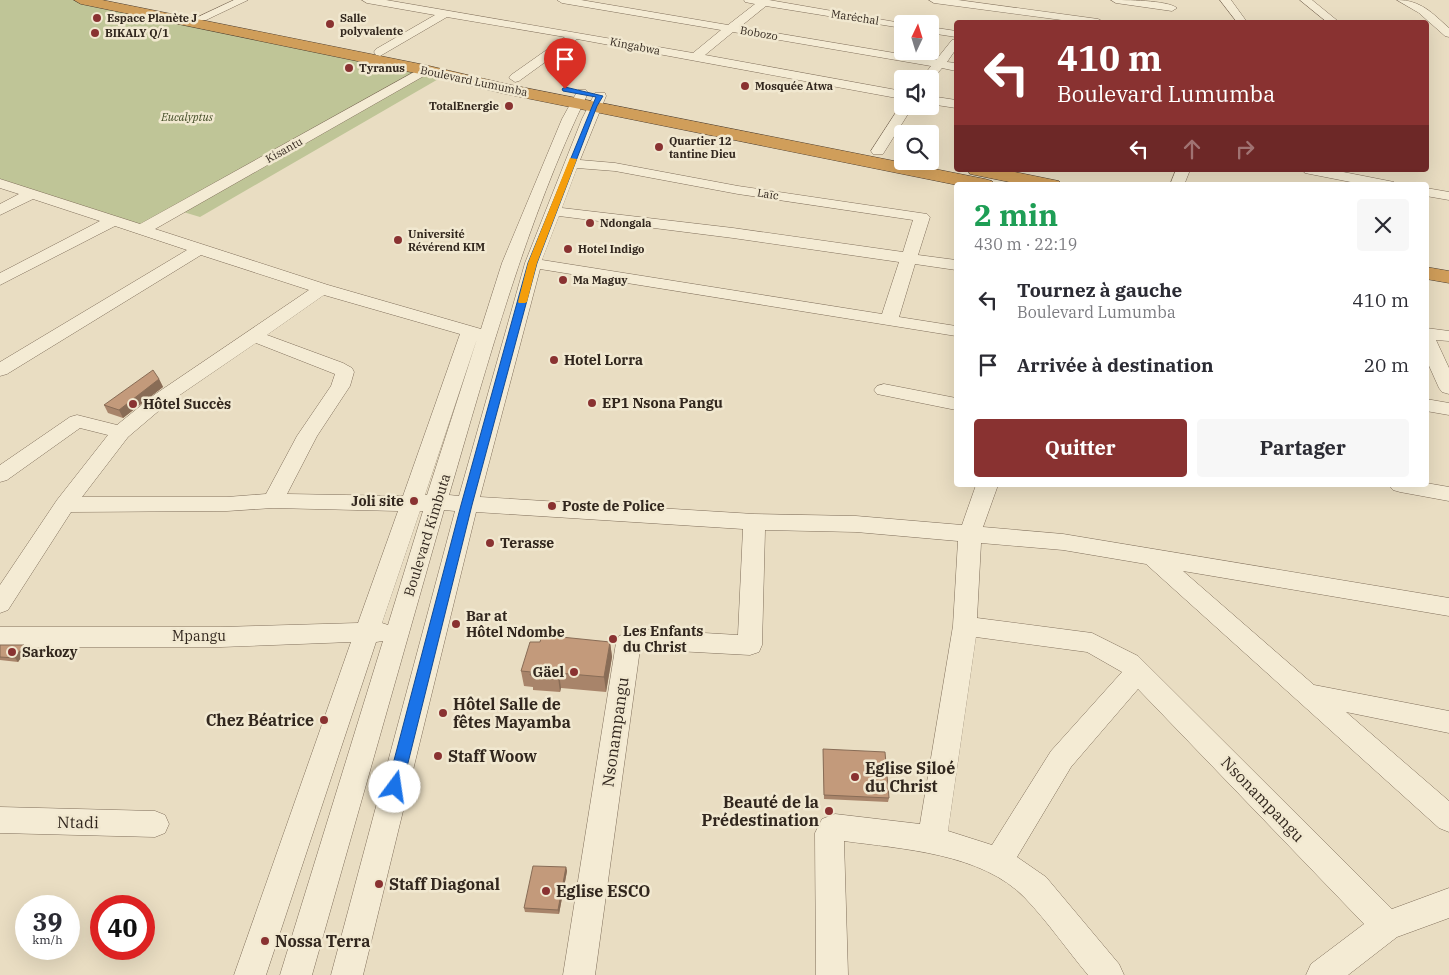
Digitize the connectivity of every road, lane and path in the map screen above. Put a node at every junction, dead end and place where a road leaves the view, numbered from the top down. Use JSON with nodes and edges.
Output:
{"nodes":[{"id":1,"x":81,"y":0,"type":"edge"},
{"id":2,"x":118,"y":0,"type":"edge"},
{"id":3,"x":243,"y":0,"type":"edge"},
{"id":4,"x":367,"y":0,"type":"edge"},
{"id":5,"x":419,"y":0,"type":"edge"},
{"id":6,"x":562,"y":0,"type":"edge"},
{"id":7,"x":749,"y":0,"type":"edge"},
{"id":8,"x":934,"y":0,"type":"edge"},
{"id":9,"x":1116,"y":0,"type":"edge"},
{"id":10,"x":1225,"y":0,"type":"edge"},
{"id":11,"x":1305,"y":0,"type":"edge"},
{"id":12,"x":1402,"y":0,"type":"edge"},
{"id":13,"x":764,"y":2,"type":"junction"},
{"id":14,"x":406,"y":6,"type":"junction"},
{"id":15,"x":982,"y":7,"type":"edge"},
{"id":16,"x":1172,"y":8,"type":"edge"},
{"id":17,"x":446,"y":13,"type":"junction"},
{"id":18,"x":202,"y":18,"type":"junction"},
{"id":19,"x":1083,"y":20,"type":"edge"},
{"id":20,"x":1240,"y":20,"type":"edge"},
{"id":21,"x":1331,"y":20,"type":"edge"},
{"id":22,"x":1429,"y":20,"type":"edge"},
{"id":23,"x":894,"y":24,"type":"edge"},
{"id":24,"x":1432,"y":25,"type":"edge"},
{"id":25,"x":730,"y":29,"type":"junction"},
{"id":26,"x":939,"y":31,"type":"edge"},
{"id":27,"x":954,"y":34,"type":"edge"},
{"id":28,"x":1449,"y":34,"type":"edge"},
{"id":29,"x":575,"y":35,"type":"junction"},
{"id":30,"x":954,"y":44,"type":"edge"},
{"id":31,"x":380,"y":52,"type":"junction"},
{"id":32,"x":695,"y":58,"type":"junction"},
{"id":33,"x":938,"y":64,"type":"junction"},
{"id":34,"x":954,"y":67,"type":"edge"},
{"id":35,"x":425,"y":70,"type":"junction"},
{"id":36,"x":934,"y":70,"type":"edge"},
{"id":37,"x":516,"y":78,"type":"junction"},
{"id":38,"x":894,"y":94,"type":"edge"},
{"id":39,"x":588,"y":99,"type":"junction"},
{"id":40,"x":939,"y":101,"type":"edge"},
{"id":41,"x":954,"y":104,"type":"edge"},
{"id":42,"x":901,"y":115,"type":"edge"},
{"id":43,"x":878,"y":151,"type":"junction"},
{"id":44,"x":894,"y":154,"type":"edge"},
{"id":45,"x":572,"y":163,"type":"junction"},
{"id":46,"x":939,"y":163,"type":"edge"},
{"id":47,"x":954,"y":166,"type":"edge"},
{"id":48,"x":954,"y":169,"type":"edge"},
{"id":49,"x":971,"y":172,"type":"edge"},
{"id":50,"x":1344,"y":173,"type":"edge"},
{"id":51,"x":987,"y":175,"type":"edge"},
{"id":52,"x":1032,"y":182,"type":"edge"},
{"id":53,"x":1378,"y":182,"type":"edge"},
{"id":54,"x":0,"y":183,"type":"edge"},
{"id":55,"x":33,"y":193,"type":"junction"},
{"id":56,"x":1429,"y":193,"type":"edge"},
{"id":57,"x":1449,"y":196,"type":"edge"},
{"id":58,"x":0,"y":210,"type":"edge"},
{"id":59,"x":552,"y":211,"type":"junction"},
{"id":60,"x":114,"y":220,"type":"junction"},
{"id":61,"x":143,"y":229,"type":"junction"},
{"id":62,"x":199,"y":249,"type":"junction"},
{"id":63,"x":910,"y":258,"type":"junction"},
{"id":64,"x":1429,"y":259,"type":"edge"},
{"id":65,"x":1449,"y":262,"type":"edge"},
{"id":66,"x":533,"y":263,"type":"junction"},
{"id":67,"x":954,"y":265,"type":"edge"},
{"id":68,"x":1429,"y":274,"type":"edge"},
{"id":69,"x":1449,"y":277,"type":"edge"},
{"id":70,"x":0,"y":280,"type":"edge"},
{"id":71,"x":322,"y":289,"type":"junction"},
{"id":72,"x":889,"y":320,"type":"junction"},
{"id":73,"x":954,"y":331,"type":"edge"},
{"id":74,"x":1429,"y":333,"type":"edge"},
{"id":75,"x":478,"y":334,"type":"junction"},
{"id":76,"x":252,"y":335,"type":"junction"},
{"id":77,"x":513,"y":336,"type":"junction"},
{"id":78,"x":1449,"y":336,"type":"edge"},
{"id":79,"x":1429,"y":345,"type":"edge"},
{"id":80,"x":0,"y":370,"type":"edge"},
{"id":81,"x":1449,"y":388,"type":"edge"},
{"id":82,"x":884,"y":390,"type":"dead end"},
{"id":83,"x":954,"y":404,"type":"edge"},
{"id":84,"x":1429,"y":406,"type":"edge"},
{"id":85,"x":1449,"y":409,"type":"edge"},
{"id":86,"x":121,"y":432,"type":"junction"},
{"id":87,"x":0,"y":475,"type":"edge"},
{"id":88,"x":986,"y":487,"type":"edge"},
{"id":89,"x":1411,"y":487,"type":"edge"},
{"id":90,"x":1449,"y":494,"type":"edge"},
{"id":91,"x":273,"y":501,"type":"junction"},
{"id":92,"x":411,"y":504,"type":"junction"},
{"id":93,"x":452,"y":504,"type":"junction"},
{"id":94,"x":65,"y":505,"type":"junction"},
{"id":95,"x":754,"y":522,"type":"junction"},
{"id":96,"x":970,"y":533,"type":"junction"},
{"id":97,"x":1151,"y":556,"type":"junction"},
{"id":98,"x":3,"y":593,"type":"edge"},
{"id":99,"x":1449,"y":607,"type":"edge"},
{"id":100,"x":964,"y":626,"type":"junction"},
{"id":101,"x":367,"y":632,"type":"junction"},
{"id":102,"x":398,"y":632,"type":"junction"},
{"id":103,"x":0,"y":637,"type":"edge"},
{"id":104,"x":1138,"y":672,"type":"junction"},
{"id":105,"x":1308,"y":694,"type":"junction"},
{"id":106,"x":1449,"y":722,"type":"edge"},
{"id":107,"x":1449,"y":818,"type":"edge"},
{"id":108,"x":0,"y":820,"type":"edge"},
{"id":109,"x":155,"y":824,"type":"dead end"},
{"id":110,"x":932,"y":839,"type":"junction"},
{"id":111,"x":998,"y":861,"type":"junction"},
{"id":112,"x":1449,"y":903,"type":"edge"},
{"id":113,"x":1387,"y":926,"type":"junction"},
{"id":114,"x":250,"y":975,"type":"edge"},
{"id":115,"x":296,"y":975,"type":"edge"},
{"id":116,"x":347,"y":975,"type":"edge"},
{"id":117,"x":580,"y":975,"type":"edge"},
{"id":118,"x":832,"y":975,"type":"edge"},
{"id":119,"x":1108,"y":975,"type":"edge"},
{"id":120,"x":1322,"y":975,"type":"edge"}],
"edges":[{"from":1,"to":35,"type":"highway","name":"Boulevard Lumumba"},
{"from":2,"to":18,"type":"highway","name":"Boulevard Lumumba"},
{"from":3,"to":18,"type":"street"},
{"from":4,"to":14,"type":"street","name":"Kingabwa"},
{"from":5,"to":14,"type":"street"},
{"from":6,"to":25,"type":"street","name":"Bobozo"},
{"from":7,"to":13,"type":"street","name":"Maréchal"},
{"from":8,"to":15,"type":"street"},
{"from":9,"to":16,"type":"street"},
{"from":10,"to":20,"type":"street"},
{"from":11,"to":21,"type":"street"},
{"from":12,"to":22,"type":"street"},
{"from":13,"to":23,"type":"street","name":"Maréchal"},
{"from":13,"to":25,"type":"street"},
{"from":14,"to":17,"type":"street","name":"Kingabwa"},
{"from":15,"to":19,"type":"street"},
{"from":17,"to":29,"type":"street","name":"Kingabwa"},
{"from":17,"to":31,"type":"street"},
{"from":18,"to":31,"type":"highway","name":"Boulevard Lumumba"},
{"from":24,"to":28,"type":"street"},
{"from":25,"to":32,"type":"street"},
{"from":25,"to":33,"type":"street","name":"Bobozo"},
{"from":26,"to":27,"type":"street"},
{"from":29,"to":32,"type":"street","name":"Kingabwa"},
{"from":29,"to":37,"type":"street"},
{"from":30,"to":33,"type":"street"},
{"from":31,"to":37,"type":"highway","name":"Boulevard Lumumba"},
{"from":32,"to":38,"type":"street","name":"Kingabwa"},
{"from":33,"to":34,"type":"street","name":"Bobozo"},
{"from":33,"to":36,"type":"street"},
{"from":35,"to":39,"type":"highway","name":"Boulevard Lumumba"},
{"from":35,"to":61,"type":"street","name":"Kisantu"},
{"from":37,"to":39,"type":"highway","name":"Boulevard Lumumba"},
{"from":39,"to":43,"type":"highway","name":"Boulevard Lumumba"},
{"from":39,"to":45,"type":"street","name":"Boulevard Kimbuta"},
{"from":39,"to":48,"type":"highway","name":"Boulevard Lumumba"},
{"from":39,"to":75,"type":"street","name":"Boulevard Kimbuta"},
{"from":40,"to":41,"type":"street"},
{"from":42,"to":43,"type":"street"},
{"from":43,"to":44,"type":"highway","name":"Boulevard Lumumba"},
{"from":45,"to":59,"type":"street","name":"Boulevard Kimbuta"},
{"from":45,"to":63,"type":"street","name":"Laïc"},
{"from":46,"to":47,"type":"highway"},
{"from":49,"to":51,"type":"highway","name":"Boulevard Lumumba"},
{"from":50,"to":53,"type":"street"},
{"from":51,"to":52,"type":"highway","name":"Boulevard Lumumba"},
{"from":54,"to":55,"type":"street"},
{"from":55,"to":58,"type":"street"},
{"from":55,"to":60,"type":"street"},
{"from":56,"to":57,"type":"street"},
{"from":59,"to":63,"type":"street"},
{"from":59,"to":66,"type":"street","name":"Boulevard Kimbuta"},
{"from":60,"to":61,"type":"street"},
{"from":60,"to":70,"type":"street"},
{"from":61,"to":62,"type":"street"},
{"from":62,"to":71,"type":"street"},
{"from":62,"to":80,"type":"street"},
{"from":63,"to":67,"type":"street"},
{"from":63,"to":72,"type":"street","name":"Laïc"},
{"from":64,"to":65,"type":"highway"},
{"from":66,"to":72,"type":"street"},
{"from":66,"to":77,"type":"street","name":"Boulevard Kimbuta"},
{"from":68,"to":69,"type":"highway"},
{"from":71,"to":75,"type":"street"},
{"from":71,"to":76,"type":"street"},
{"from":72,"to":73,"type":"street"},
{"from":74,"to":78,"type":"street"},
{"from":75,"to":77,"type":"street"},
{"from":75,"to":92,"type":"street"},
{"from":75,"to":93,"type":"street","name":"Boulevard Kimbuta"},
{"from":76,"to":86,"type":"street"},
{"from":76,"to":91,"type":"street"},
{"from":77,"to":93,"type":"street","name":"Boulevard Kimbuta"},
{"from":79,"to":81,"type":"street"},
{"from":82,"to":83,"type":"street"},
{"from":84,"to":85,"type":"street"},
{"from":86,"to":87,"type":"street"},
{"from":86,"to":94,"type":"street"},
{"from":88,"to":96,"type":"street"},
{"from":89,"to":90,"type":"street"},
{"from":91,"to":92,"type":"street"},
{"from":91,"to":94,"type":"street"},
{"from":92,"to":93,"type":"street"},
{"from":92,"to":101,"type":"street"},
{"from":93,"to":95,"type":"street"},
{"from":93,"to":102,"type":"street","name":"Boulevard Kimbuta"},
{"from":93,"to":116,"type":"street","name":"Boulevard Kimbuta"},
{"from":94,"to":98,"type":"street"},
{"from":95,"to":96,"type":"street"},
{"from":95,"to":117,"type":"street","name":"Nsonampangu"},
{"from":96,"to":97,"type":"street"},
{"from":96,"to":100,"type":"street"},
{"from":97,"to":99,"type":"street"},
{"from":97,"to":105,"type":"street"},
{"from":100,"to":104,"type":"street","name":"Nsonampangu"},
{"from":100,"to":110,"type":"street"},
{"from":101,"to":102,"type":"street","name":"Mpangu"},
{"from":101,"to":103,"type":"street","name":"Mpangu"},
{"from":101,"to":114,"type":"street"},
{"from":102,"to":115,"type":"street","name":"Boulevard Kimbuta"},
{"from":104,"to":111,"type":"street"},
{"from":104,"to":113,"type":"street","name":"Nsonampangu"},
{"from":105,"to":106,"type":"street"},
{"from":105,"to":107,"type":"street"},
{"from":108,"to":109,"type":"street","name":"Ntadi"},
{"from":110,"to":111,"type":"street"},
{"from":110,"to":118,"type":"street"},
{"from":111,"to":119,"type":"street"},
{"from":112,"to":113,"type":"street"},
{"from":113,"to":120,"type":"street"}]}
